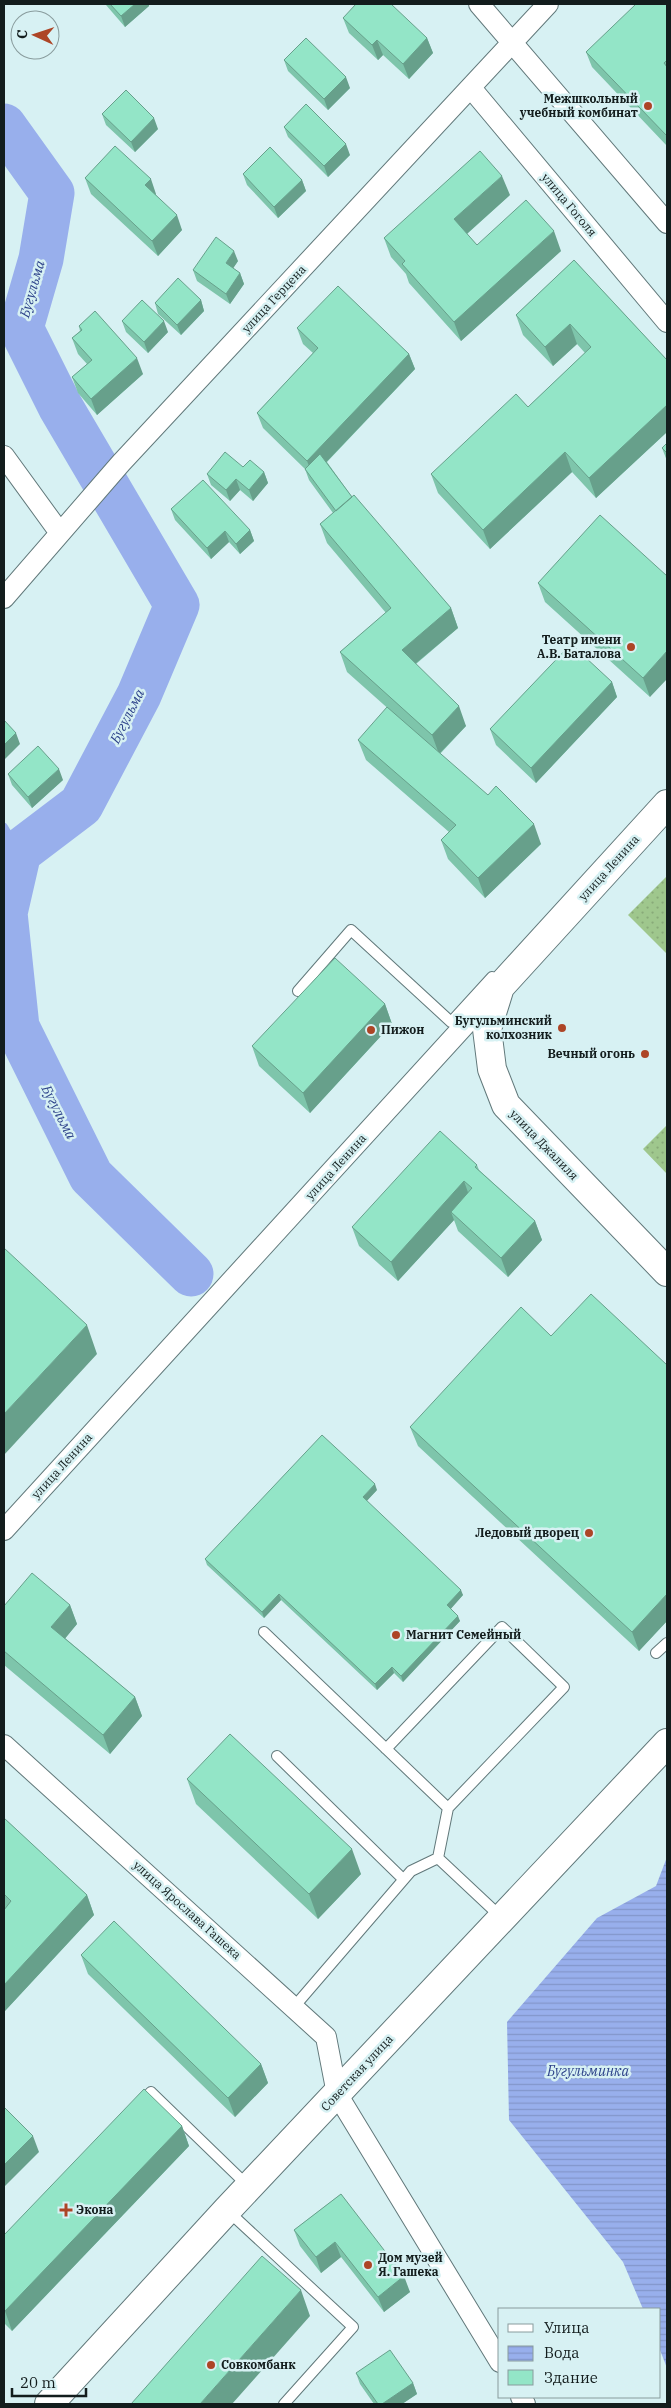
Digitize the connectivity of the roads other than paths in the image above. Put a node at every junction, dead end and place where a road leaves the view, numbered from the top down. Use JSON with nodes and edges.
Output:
{"nodes":[{"id":1,"x":478,"y":4,"type":"edge"},
{"id":2,"x":548,"y":4,"type":"edge"},
{"id":3,"x":512,"y":45,"type":"junction"},
{"id":4,"x":471,"y":88,"type":"junction"},
{"id":5,"x":667,"y":223,"type":"edge"},
{"id":6,"x":667,"y":322,"type":"edge"},
{"id":7,"x":4,"y":456,"type":"edge"},
{"id":8,"x":60,"y":534,"type":"junction"},
{"id":9,"x":4,"y":598,"type":"edge"},
{"id":10,"x":667,"y":804,"type":"edge"},
{"id":11,"x":500,"y":987,"type":"junction"},
{"id":12,"x":298,"y":991,"type":"dead end"},
{"id":13,"x":667,"y":1272,"type":"edge"},
{"id":14,"x":4,"y":1530,"type":"edge"},
{"id":15,"x":264,"y":1632,"type":"dead end"},
{"id":16,"x":667,"y":1643,"type":"edge"},
{"id":17,"x":656,"y":1653,"type":"dead end"},
{"id":18,"x":667,"y":1743,"type":"edge"},
{"id":19,"x":4,"y":1745,"type":"edge"},
{"id":20,"x":386,"y":1749,"type":"junction"},
{"id":21,"x":277,"y":1756,"type":"dead end"},
{"id":22,"x":448,"y":1808,"type":"junction"},
{"id":23,"x":438,"y":1858,"type":"junction"},
{"id":24,"x":404,"y":1880,"type":"junction"},
{"id":25,"x":503,"y":1918,"type":"junction"},
{"id":26,"x":294,"y":2007,"type":"junction"},
{"id":27,"x":337,"y":2094,"type":"junction"},
{"id":28,"x":131,"y":2113,"type":"edge"},
{"id":29,"x":249,"y":2187,"type":"junction"},
{"id":30,"x":227,"y":2210,"type":"junction"},
{"id":31,"x":498,"y":2359,"type":"edge"},
{"id":32,"x":49,"y":2404,"type":"edge"},
{"id":33,"x":284,"y":2404,"type":"edge"}],
"edges":[{"from":1,"to":3,"type":"street"},
{"from":2,"to":3,"type":"street","name":"улица Герцена"},
{"from":3,"to":4,"type":"street","name":"улица Герцена"},
{"from":3,"to":5,"type":"street"},
{"from":4,"to":6,"type":"street","name":"улица Гоголя"},
{"from":4,"to":8,"type":"street","name":"улица Герцена"},
{"from":7,"to":8,"type":"street"},
{"from":8,"to":9,"type":"street","name":"улица Герцена"},
{"from":10,"to":11,"type":"street","name":"улица Ленина"},
{"from":11,"to":12,"type":"lane"},
{"from":11,"to":13,"type":"street","name":"улица Джалиля"},
{"from":11,"to":14,"type":"street","name":"улица Ленина"},
{"from":15,"to":20,"type":"lane"},
{"from":16,"to":17,"type":"lane"},
{"from":18,"to":25,"type":"street","name":"Советская улица"},
{"from":19,"to":26,"type":"street","name":"улица Ярослава Гашека"},
{"from":20,"to":22,"type":"lane"},
{"from":20,"to":22,"type":"lane"},
{"from":21,"to":24,"type":"lane"},
{"from":22,"to":23,"type":"lane"},
{"from":23,"to":24,"type":"lane"},
{"from":23,"to":25,"type":"lane"},
{"from":24,"to":26,"type":"lane"},
{"from":25,"to":27,"type":"street","name":"Советская улица"},
{"from":26,"to":27,"type":"street","name":"улица Ярослава Гашека"},
{"from":27,"to":29,"type":"street","name":"Советская улица"},
{"from":27,"to":31,"type":"street"},
{"from":28,"to":29,"type":"lane"},
{"from":29,"to":30,"type":"street","name":"Советская улица"},
{"from":30,"to":32,"type":"street","name":"Советская улица"},
{"from":30,"to":33,"type":"lane"}]}
